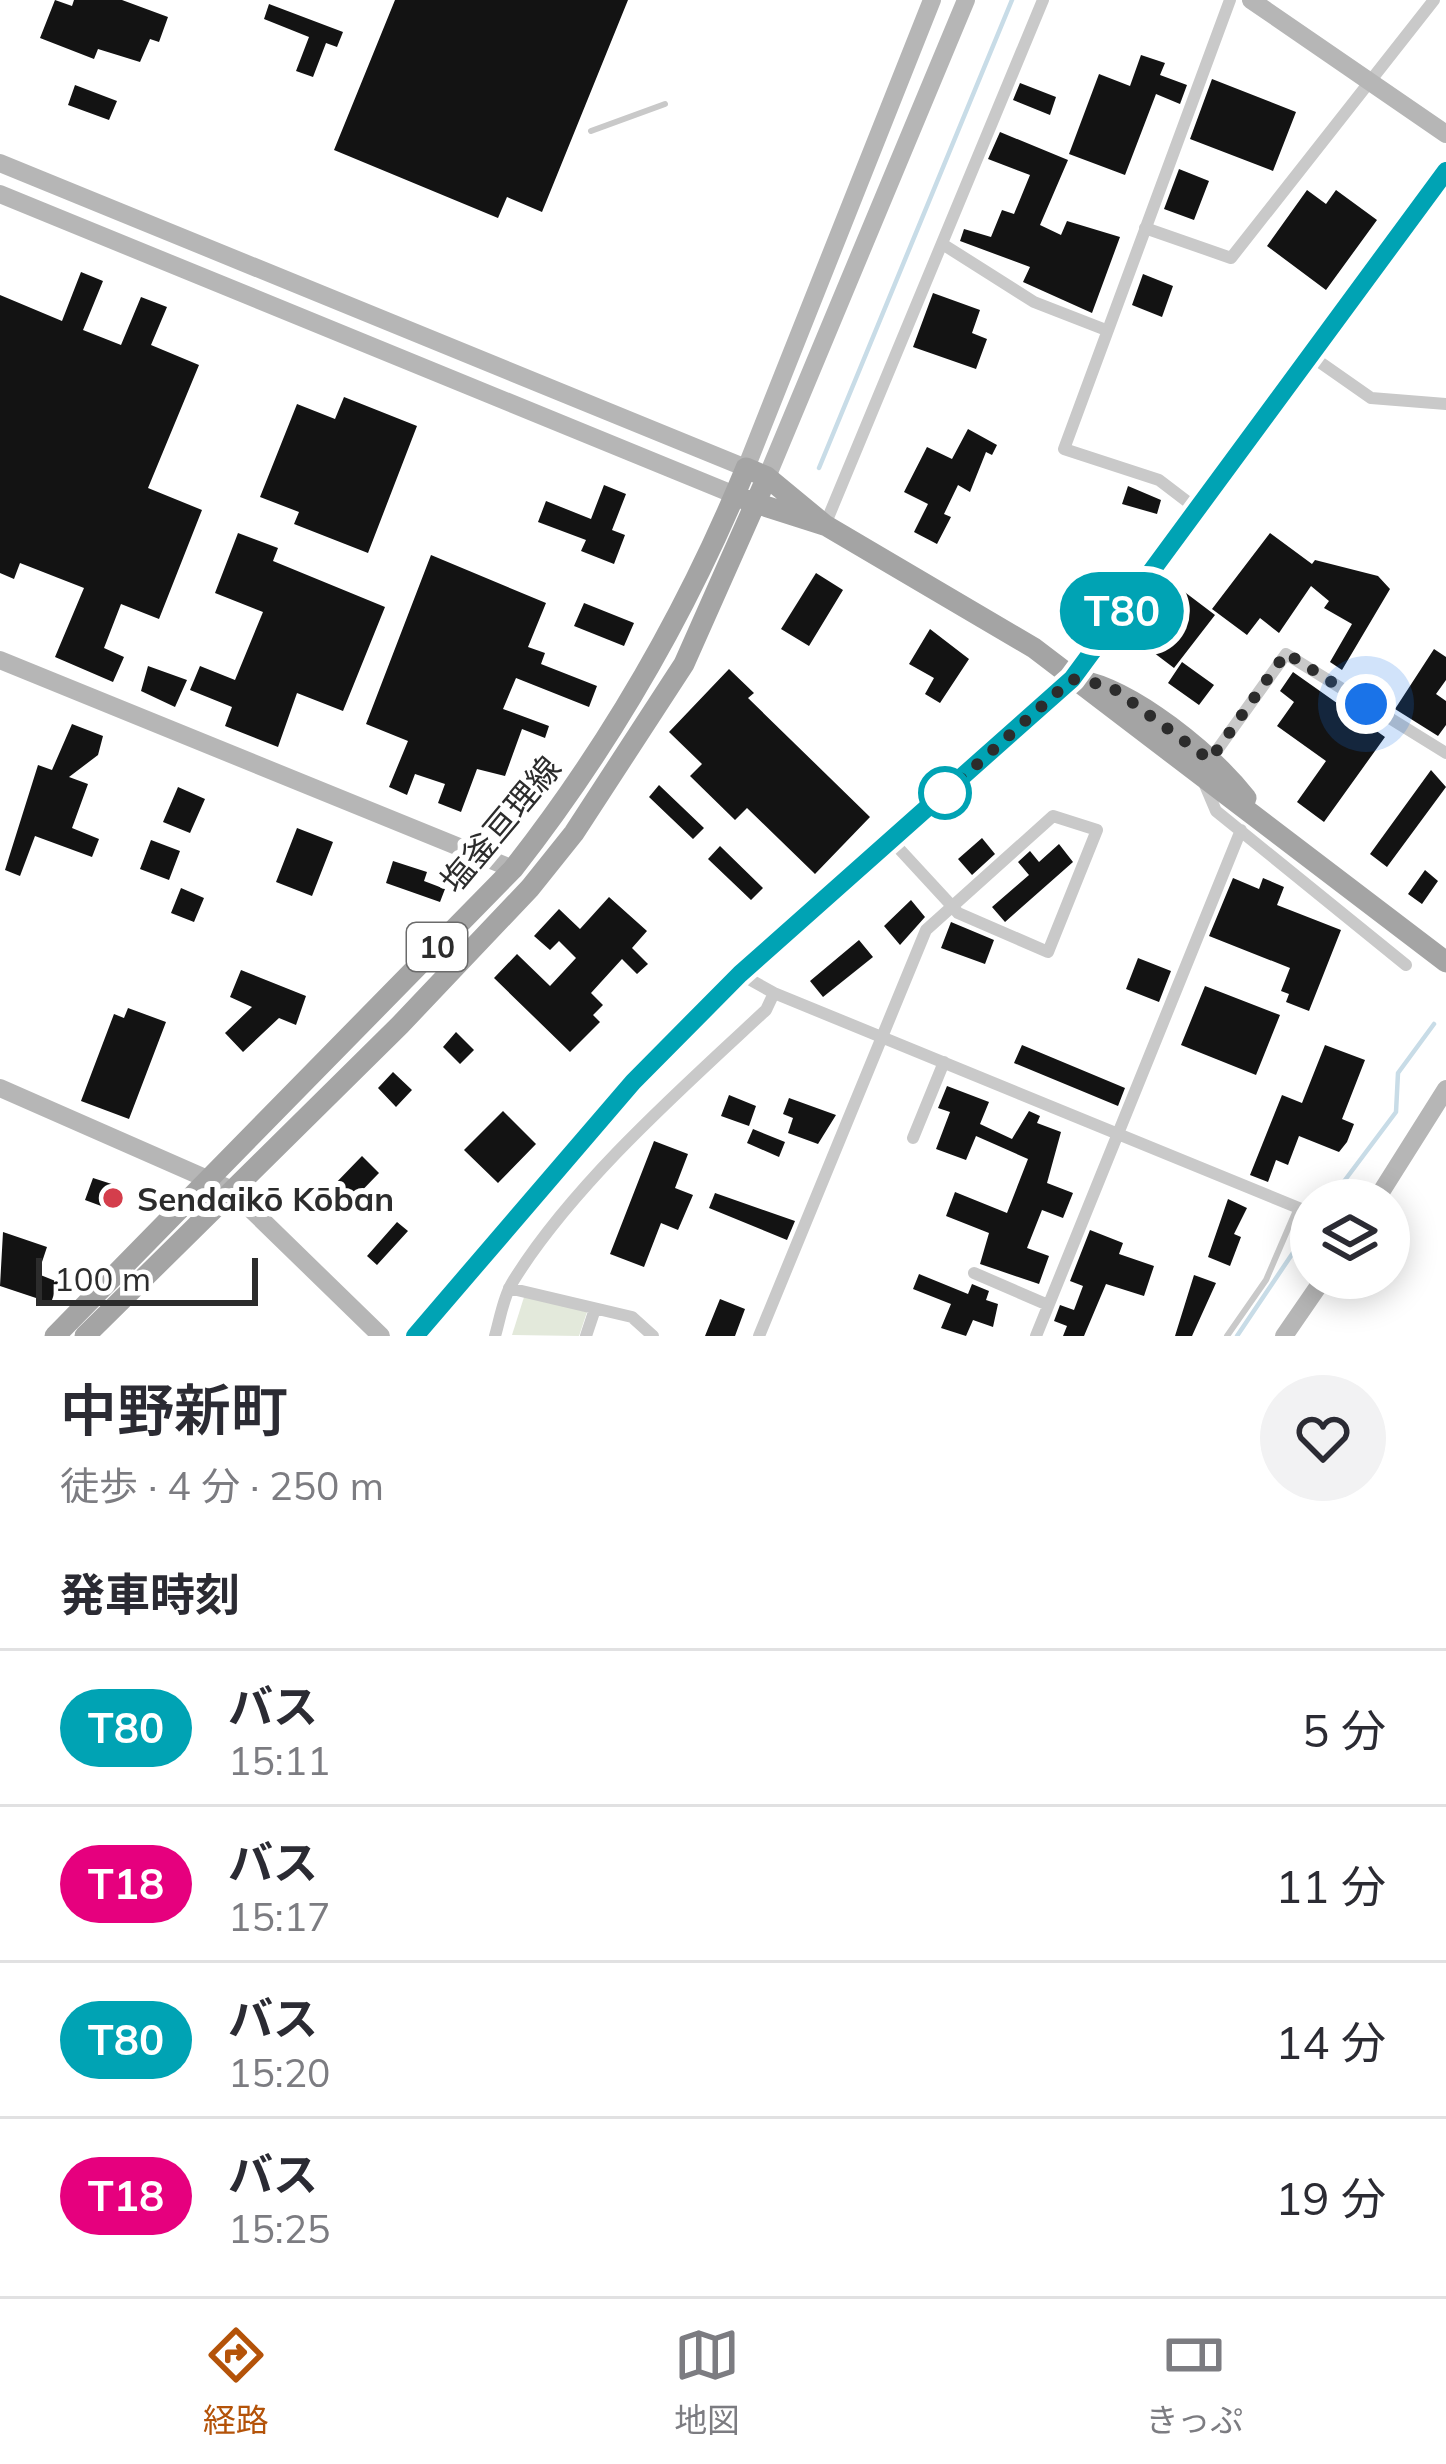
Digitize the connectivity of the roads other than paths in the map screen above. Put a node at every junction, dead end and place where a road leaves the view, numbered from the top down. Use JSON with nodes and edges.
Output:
{"nodes":[{"id":1,"x":932,"y":0,"type":"edge"},
{"id":2,"x":966,"y":0,"type":"edge"},
{"id":3,"x":1043,"y":0,"type":"edge"},
{"id":4,"x":1230,"y":0,"type":"edge"},
{"id":5,"x":1251,"y":0,"type":"edge"},
{"id":6,"x":1434,"y":0,"type":"edge"},
{"id":7,"x":1371,"y":82,"type":"junction"},
{"id":8,"x":665,"y":104,"type":"dead end"},
{"id":9,"x":591,"y":131,"type":"dead end"},
{"id":10,"x":1446,"y":134,"type":"edge"},
{"id":11,"x":0,"y":163,"type":"edge"},
{"id":12,"x":1446,"y":171,"type":"edge"},
{"id":13,"x":0,"y":194,"type":"edge"},
{"id":14,"x":1145,"y":228,"type":"junction"},
{"id":15,"x":944,"y":245,"type":"junction"},
{"id":16,"x":1106,"y":329,"type":"junction"},
{"id":17,"x":1311,"y":356,"type":"junction"},
{"id":18,"x":1446,"y":404,"type":"edge"},
{"id":19,"x":746,"y":468,"type":"junction"},
{"id":20,"x":767,"y":477,"type":"junction"},
{"id":21,"x":735,"y":495,"type":"junction"},
{"id":22,"x":757,"y":505,"type":"junction"},
{"id":23,"x":788,"y":507,"type":"junction"},
{"id":24,"x":1197,"y":508,"type":"junction"},
{"id":25,"x":818,"y":522,"type":"junction"},
{"id":26,"x":0,"y":660,"type":"edge"},
{"id":27,"x":1072,"y":679,"type":"junction"},
{"id":28,"x":1446,"y":753,"type":"edge"},
{"id":29,"x":1206,"y":768,"type":"junction"},
{"id":30,"x":1240,"y":830,"type":"junction"},
{"id":31,"x":891,"y":840,"type":"junction"},
{"id":32,"x":513,"y":869,"type":"junction"},
{"id":33,"x":952,"y":905,"type":"junction"},
{"id":34,"x":1446,"y":962,"type":"edge"},
{"id":35,"x":1406,"y":965,"type":"dead end"},
{"id":36,"x":740,"y":974,"type":"junction"},
{"id":37,"x":774,"y":993,"type":"junction"},
{"id":38,"x":881,"y":1036,"type":"junction"},
{"id":39,"x":944,"y":1062,"type":"junction"},
{"id":40,"x":0,"y":1088,"type":"edge"},
{"id":41,"x":1446,"y":1089,"type":"edge"},
{"id":42,"x":1118,"y":1133,"type":"junction"},
{"id":43,"x":913,"y":1138,"type":"dead end"},
{"id":44,"x":1389,"y":1179,"type":"edge"},
{"id":45,"x":220,"y":1183,"type":"junction"},
{"id":46,"x":1290,"y":1204,"type":"edge"},
{"id":47,"x":1290,"y":1239,"type":"edge"},
{"id":48,"x":974,"y":1274,"type":"dead end"},
{"id":49,"x":509,"y":1288,"type":"junction"},
{"id":50,"x":1310,"y":1299,"type":"edge"},
{"id":51,"x":1048,"y":1305,"type":"junction"},
{"id":52,"x":595,"y":1309,"type":"junction"},
{"id":53,"x":55,"y":1336,"type":"edge"},
{"id":54,"x":85,"y":1336,"type":"edge"},
{"id":55,"x":381,"y":1336,"type":"edge"},
{"id":56,"x":415,"y":1336,"type":"edge"},
{"id":57,"x":495,"y":1336,"type":"edge"},
{"id":58,"x":586,"y":1336,"type":"edge"},
{"id":59,"x":653,"y":1336,"type":"edge"},
{"id":60,"x":759,"y":1336,"type":"edge"},
{"id":61,"x":1036,"y":1336,"type":"edge"},
{"id":62,"x":1227,"y":1336,"type":"edge"},
{"id":63,"x":1284,"y":1336,"type":"edge"}],
"edges":[{"from":1,"to":19,"type":"street"},
{"from":2,"to":20,"type":"street"},
{"from":3,"to":15,"type":"street"},
{"from":4,"to":14,"type":"street"},
{"from":5,"to":7,"type":"street"},
{"from":6,"to":7,"type":"street"},
{"from":7,"to":10,"type":"street"},
{"from":7,"to":14,"type":"street"},
{"from":8,"to":9,"type":"lane"},
{"from":11,"to":19,"type":"street"},
{"from":12,"to":17,"type":"street"},
{"from":13,"to":21,"type":"street"},
{"from":14,"to":16,"type":"street"},
{"from":15,"to":16,"type":"street"},
{"from":15,"to":25,"type":"street"},
{"from":16,"to":24,"type":"street"},
{"from":17,"to":18,"type":"street"},
{"from":17,"to":24,"type":"street"},
{"from":19,"to":20,"type":"main road"},
{"from":19,"to":21,"type":"main road","name":"塩釜亘理線","number":"10"},
{"from":20,"to":22,"type":"main road","name":"塩釜亘理線","number":"10"},
{"from":20,"to":23,"type":"main road"},
{"from":21,"to":22,"type":"main road"},
{"from":21,"to":32,"type":"main road","name":"塩釜亘理線","number":"10"},
{"from":22,"to":23,"type":"main road"},
{"from":22,"to":45,"type":"main road","name":"塩釜亘理線","number":"10"},
{"from":23,"to":25,"type":"main road"},
{"from":24,"to":27,"type":"street"},
{"from":25,"to":27,"type":"main road"},
{"from":26,"to":32,"type":"street"},
{"from":27,"to":29,"type":"main road"},
{"from":27,"to":29,"type":"main road"},
{"from":27,"to":31,"type":"street"},
{"from":28,"to":29,"type":"street"},
{"from":29,"to":30,"type":"street"},
{"from":29,"to":34,"type":"main road"},
{"from":30,"to":35,"type":"street"},
{"from":30,"to":42,"type":"street"},
{"from":31,"to":33,"type":"street"},
{"from":31,"to":36,"type":"street"},
{"from":32,"to":45,"type":"main road","name":"塩釜亘理線","number":"10"},
{"from":33,"to":33,"type":"street"},
{"from":33,"to":38,"type":"street"},
{"from":36,"to":37,"type":"street"},
{"from":36,"to":56,"type":"street"},
{"from":37,"to":38,"type":"street"},
{"from":37,"to":49,"type":"street"},
{"from":38,"to":39,"type":"street"},
{"from":38,"to":60,"type":"street"},
{"from":39,"to":42,"type":"street"},
{"from":39,"to":43,"type":"street"},
{"from":40,"to":45,"type":"street"},
{"from":41,"to":44,"type":"street"},
{"from":42,"to":46,"type":"street"},
{"from":42,"to":51,"type":"street"},
{"from":45,"to":53,"type":"main road","name":"塩釜亘理線","number":"10"},
{"from":45,"to":54,"type":"main road","name":"塩釜亘理線","number":"10"},
{"from":45,"to":55,"type":"street"},
{"from":47,"to":62,"type":"lane"},
{"from":48,"to":51,"type":"street"},
{"from":49,"to":52,"type":"street"},
{"from":49,"to":57,"type":"street"},
{"from":50,"to":63,"type":"street"},
{"from":51,"to":61,"type":"street"},
{"from":52,"to":58,"type":"street"},
{"from":52,"to":59,"type":"street"}]}
